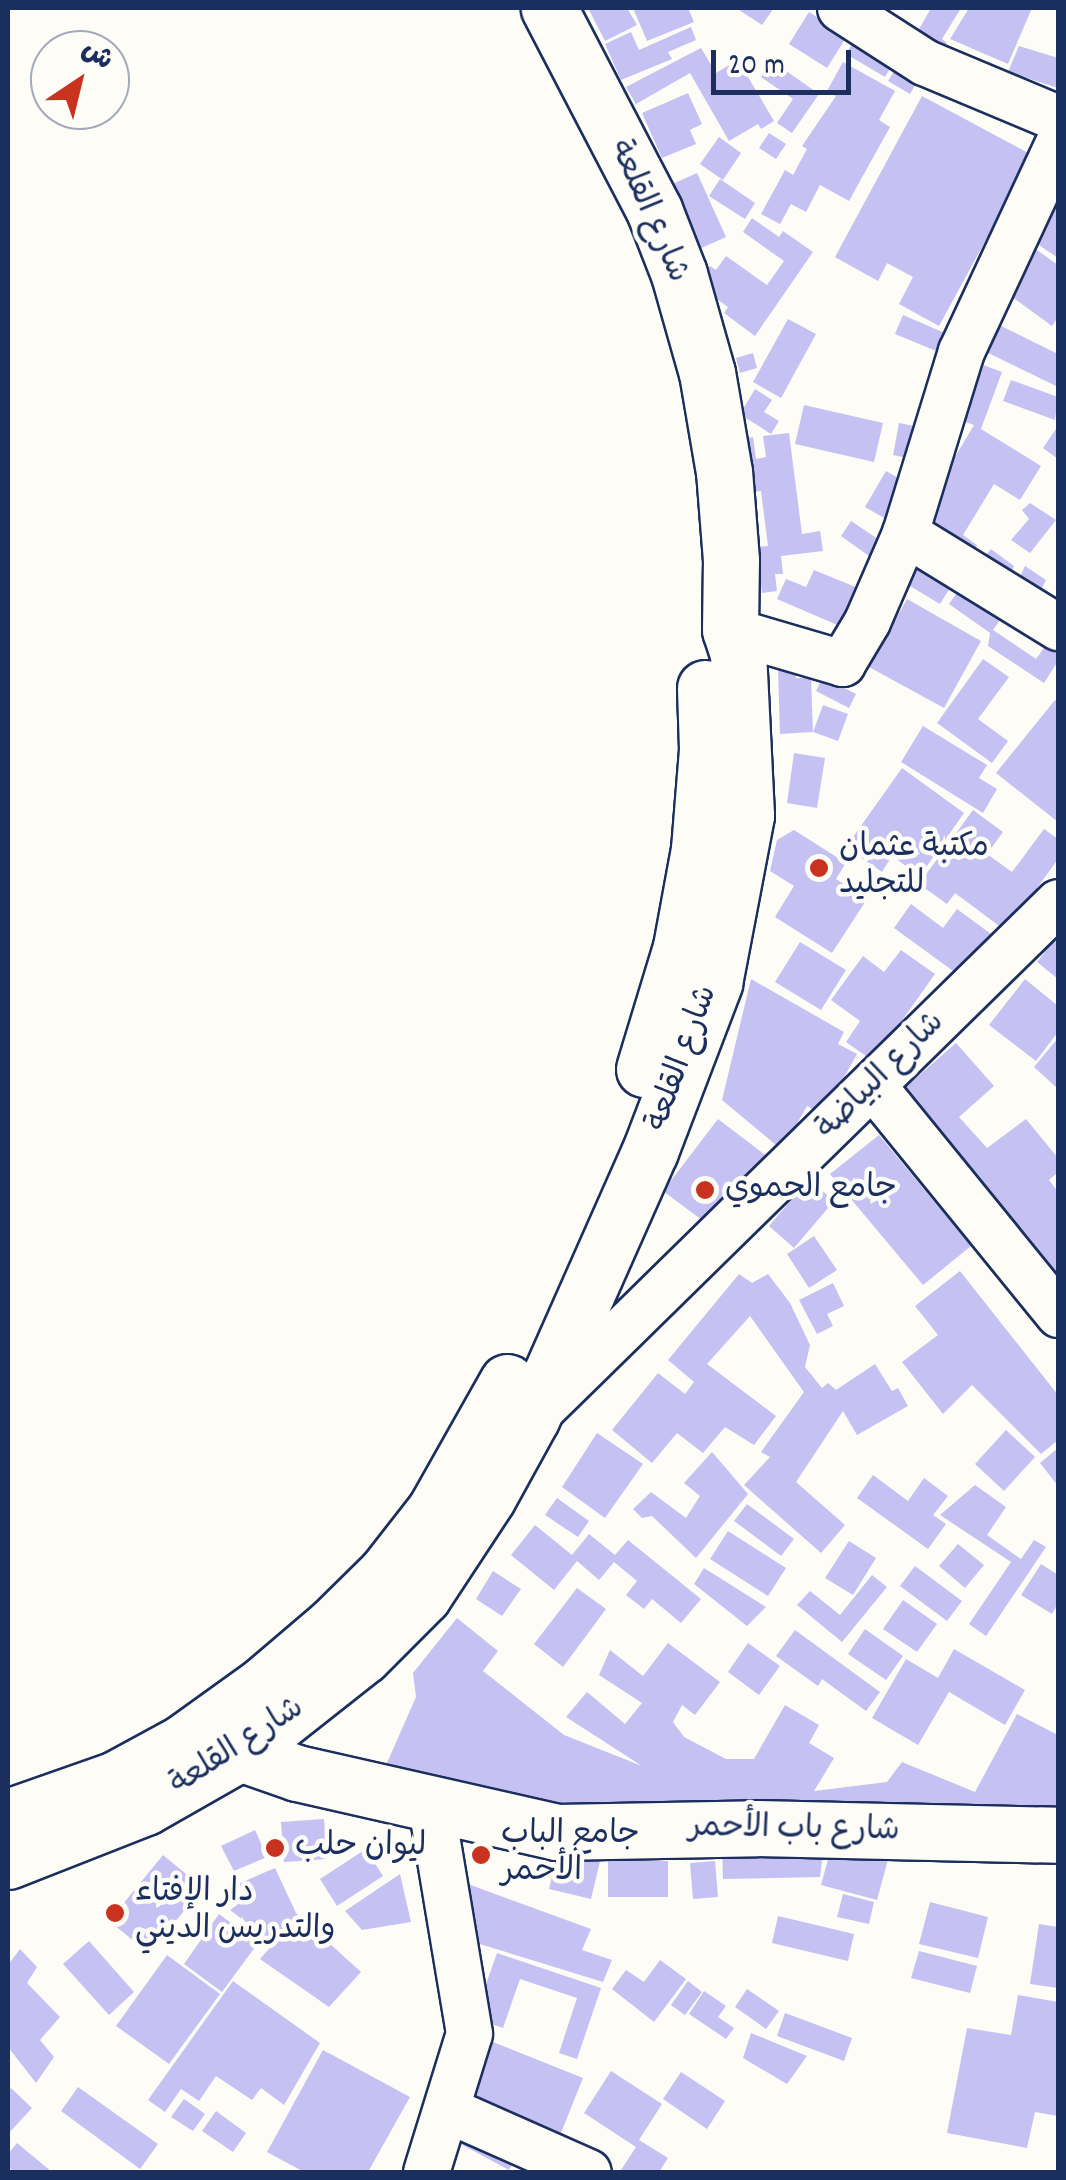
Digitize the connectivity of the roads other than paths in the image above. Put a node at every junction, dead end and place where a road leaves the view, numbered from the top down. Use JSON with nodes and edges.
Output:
{"nodes":[{"id":1,"x":514,"y":8,"type":"edge"},
{"id":2,"x":549,"y":8,"type":"edge"},
{"id":3,"x":840,"y":8,"type":"edge"},
{"id":4,"x":1058,"y":118,"type":"edge"},
{"id":5,"x":1058,"y":143,"type":"edge"},
{"id":6,"x":906,"y":534,"type":"junction"},
{"id":7,"x":1058,"y":627,"type":"edge"},
{"id":8,"x":730,"y":630,"type":"junction"},
{"id":9,"x":1058,"y":902,"type":"edge"},
{"id":10,"x":873,"y":1086,"type":"junction"},
{"id":11,"x":1058,"y":1314,"type":"edge"},
{"id":12,"x":532,"y":1417,"type":"junction"},
{"id":13,"x":240,"y":1752,"type":"junction"},
{"id":14,"x":431,"y":1806,"type":"junction"},
{"id":15,"x":8,"y":1817,"type":"edge"},
{"id":16,"x":1058,"y":1835,"type":"edge"},
{"id":17,"x":8,"y":1861,"type":"edge"},
{"id":18,"x":446,"y":2109,"type":"junction"},
{"id":19,"x":426,"y":2172,"type":"edge"},
{"id":20,"x":588,"y":2172,"type":"edge"}],
"edges":[{"from":1,"to":15,"type":"street"},
{"from":2,"to":8,"type":"street","name":"شارع القلعة"},
{"from":3,"to":4,"type":"street"},
{"from":5,"to":6,"type":"street"},
{"from":6,"to":7,"type":"street"},
{"from":6,"to":8,"type":"street"},
{"from":8,"to":12,"type":"street","name":"شارع القلعة"},
{"from":9,"to":10,"type":"street","name":"شارع البياضة"},
{"from":10,"to":11,"type":"street"},
{"from":10,"to":12,"type":"street","name":"شارع البياضة"},
{"from":12,"to":13,"type":"street","name":"شارع القلعة"},
{"from":13,"to":14,"type":"street","name":"شارع باب الأحمر"},
{"from":13,"to":17,"type":"street","name":"شارع القلعة"},
{"from":14,"to":16,"type":"street","name":"شارع باب الأحمر"},
{"from":14,"to":18,"type":"street"},
{"from":18,"to":19,"type":"street"},
{"from":18,"to":20,"type":"street"}]}
